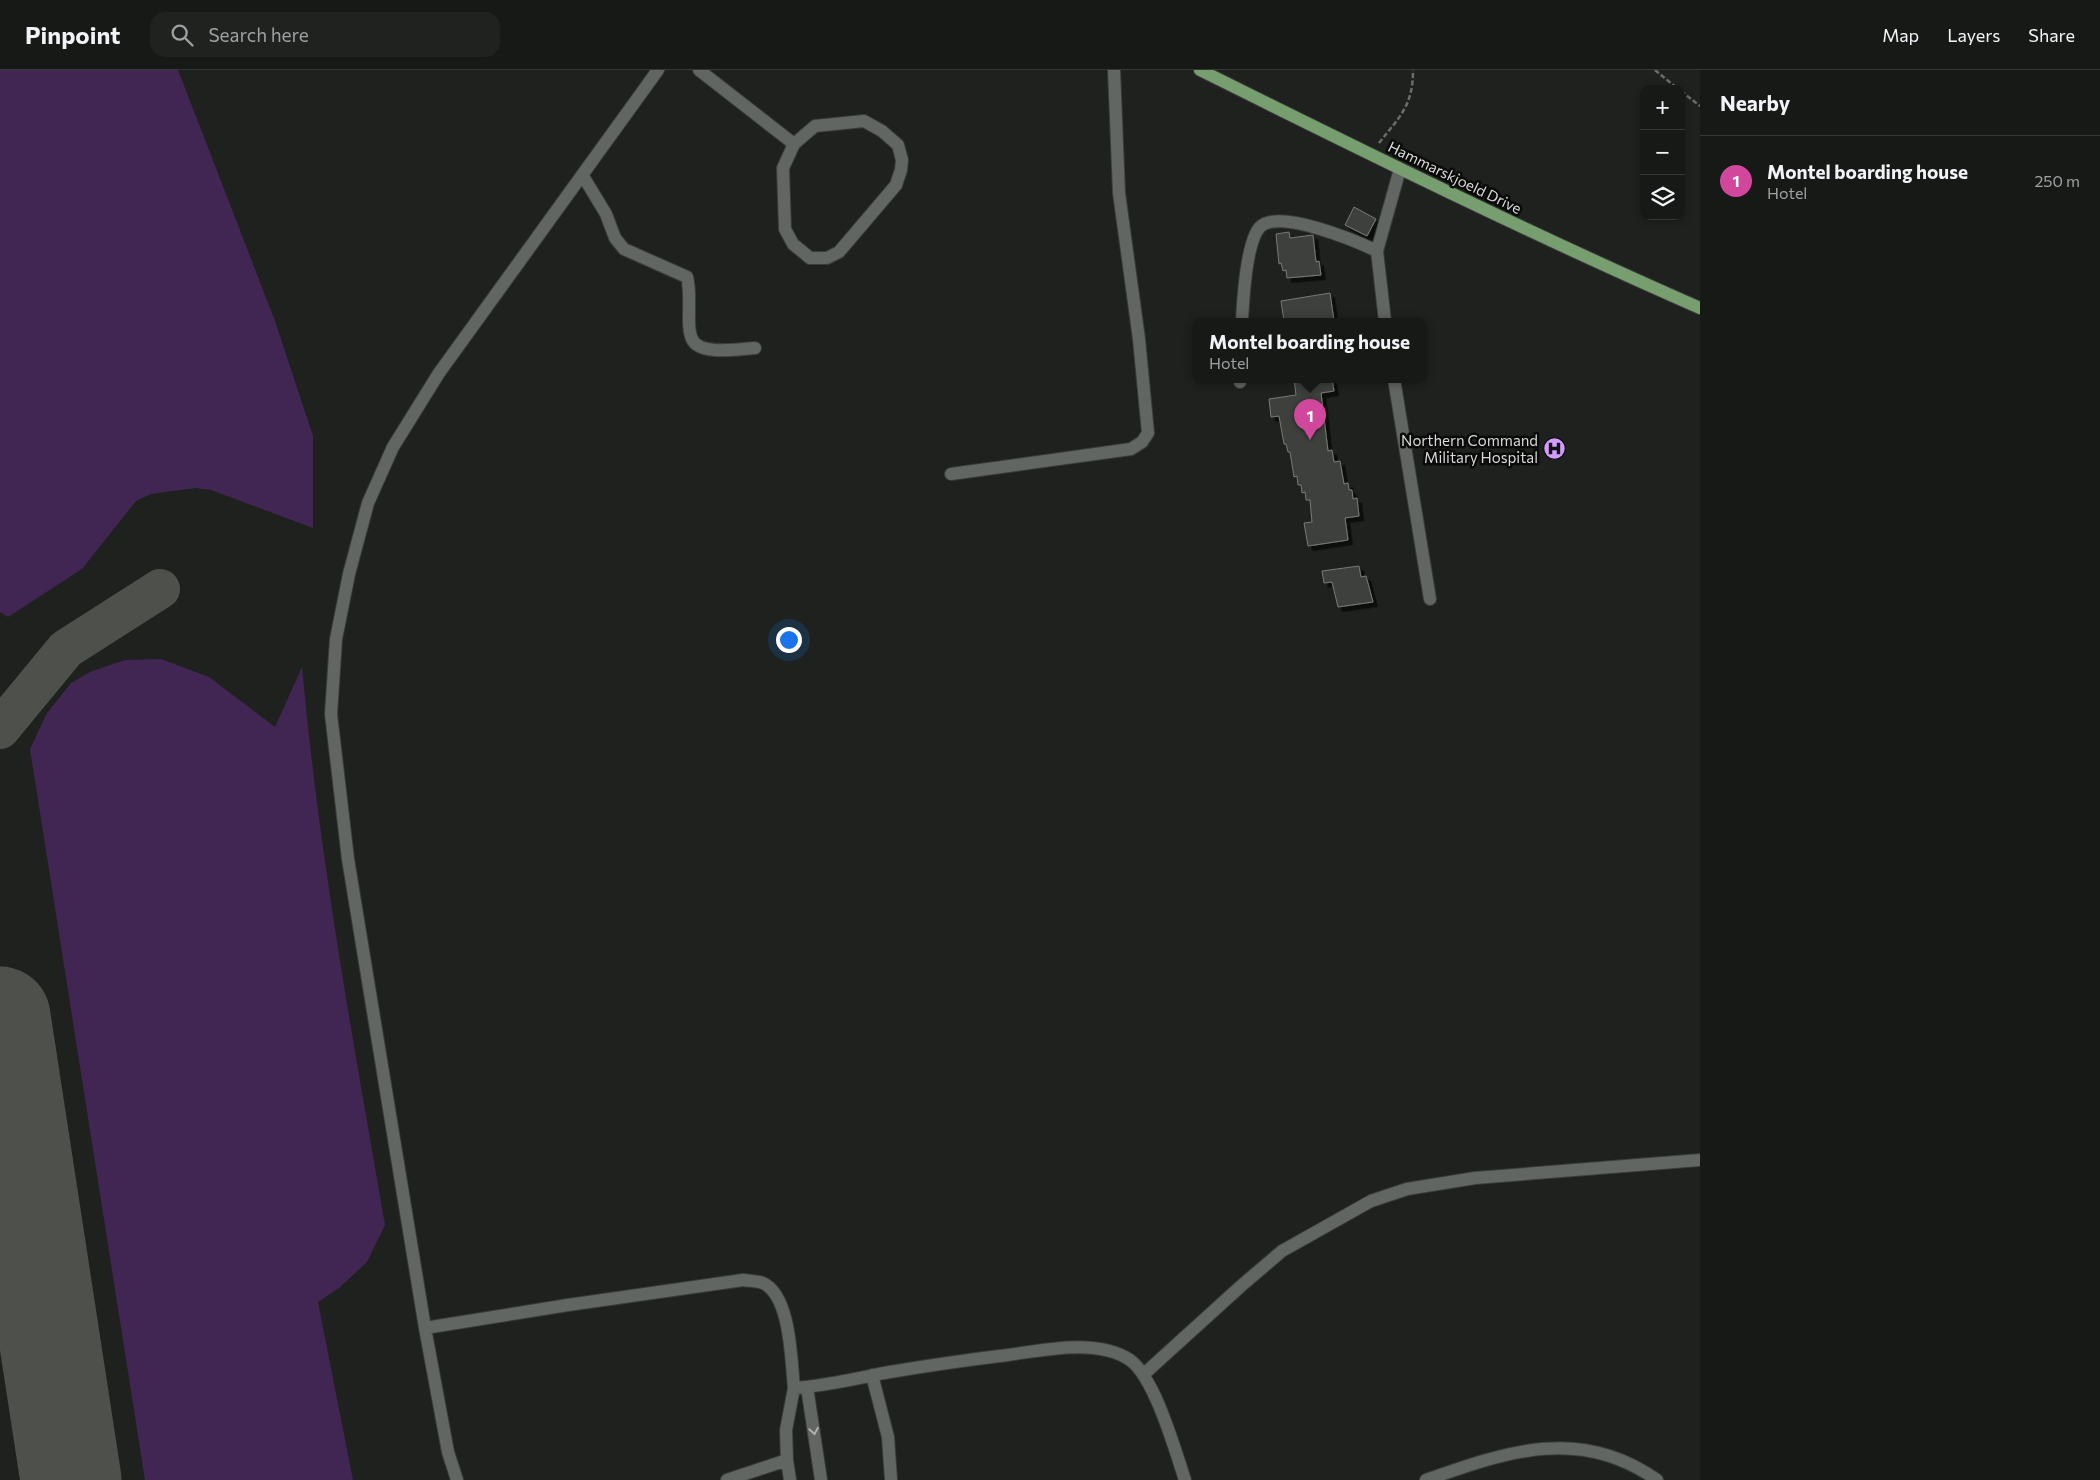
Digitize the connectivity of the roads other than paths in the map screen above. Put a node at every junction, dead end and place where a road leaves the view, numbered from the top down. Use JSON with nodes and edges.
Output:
{"nodes":[{"id":1,"x":658,"y":70,"type":"edge"},
{"id":2,"x":699,"y":70,"type":"edge"},
{"id":3,"x":1114,"y":70,"type":"edge"},
{"id":4,"x":1200,"y":70,"type":"edge"},
{"id":5,"x":794,"y":144,"type":"junction"},
{"id":6,"x":1400,"y":169,"type":"junction"},
{"id":7,"x":583,"y":176,"type":"junction"},
{"id":8,"x":1377,"y":252,"type":"junction"},
{"id":9,"x":1700,"y":308,"type":"edge"},
{"id":10,"x":1242,"y":318,"type":"edge"},
{"id":11,"x":1385,"y":318,"type":"edge"},
{"id":12,"x":755,"y":348,"type":"dead end"},
{"id":13,"x":1395,"y":383,"type":"edge"},
{"id":14,"x":951,"y":474,"type":"dead end"},
{"id":15,"x":1430,"y":599,"type":"dead end"},
{"id":16,"x":1700,"y":1160,"type":"edge"},
{"id":17,"x":425,"y":1328,"type":"junction"},
{"id":18,"x":1144,"y":1374,"type":"junction"},
{"id":19,"x":872,"y":1375,"type":"junction"},
{"id":20,"x":807,"y":1387,"type":"junction"},
{"id":21,"x":794,"y":1388,"type":"junction"},
{"id":22,"x":787,"y":1460,"type":"junction"},
{"id":23,"x":457,"y":1480,"type":"edge"},
{"id":24,"x":727,"y":1480,"type":"edge"},
{"id":25,"x":790,"y":1480,"type":"edge"},
{"id":26,"x":822,"y":1480,"type":"edge"},
{"id":27,"x":891,"y":1480,"type":"edge"},
{"id":28,"x":1185,"y":1480,"type":"edge"},
{"id":29,"x":1426,"y":1480,"type":"edge"},
{"id":30,"x":1657,"y":1480,"type":"edge"}],
"edges":[{"from":1,"to":7,"type":"street"},
{"from":2,"to":5,"type":"street"},
{"from":3,"to":14,"type":"street"},
{"from":4,"to":6,"type":"main road","name":"Hammarskjoeld Drive"},
{"from":5,"to":5,"type":"street"},
{"from":6,"to":8,"type":"street"},
{"from":6,"to":9,"type":"main road","name":"Hammarskjoeld Drive"},
{"from":7,"to":12,"type":"street"},
{"from":7,"to":17,"type":"street"},
{"from":8,"to":10,"type":"street"},
{"from":8,"to":11,"type":"street"},
{"from":13,"to":15,"type":"street"},
{"from":16,"to":18,"type":"street"},
{"from":17,"to":21,"type":"street"},
{"from":17,"to":23,"type":"street"},
{"from":18,"to":19,"type":"street"},
{"from":18,"to":28,"type":"street"},
{"from":19,"to":20,"type":"street"},
{"from":19,"to":27,"type":"street"},
{"from":20,"to":21,"type":"street"},
{"from":20,"to":26,"type":"street","one_way":true},
{"from":21,"to":22,"type":"street"},
{"from":22,"to":24,"type":"street"},
{"from":22,"to":25,"type":"street"},
{"from":29,"to":30,"type":"street"}]}
